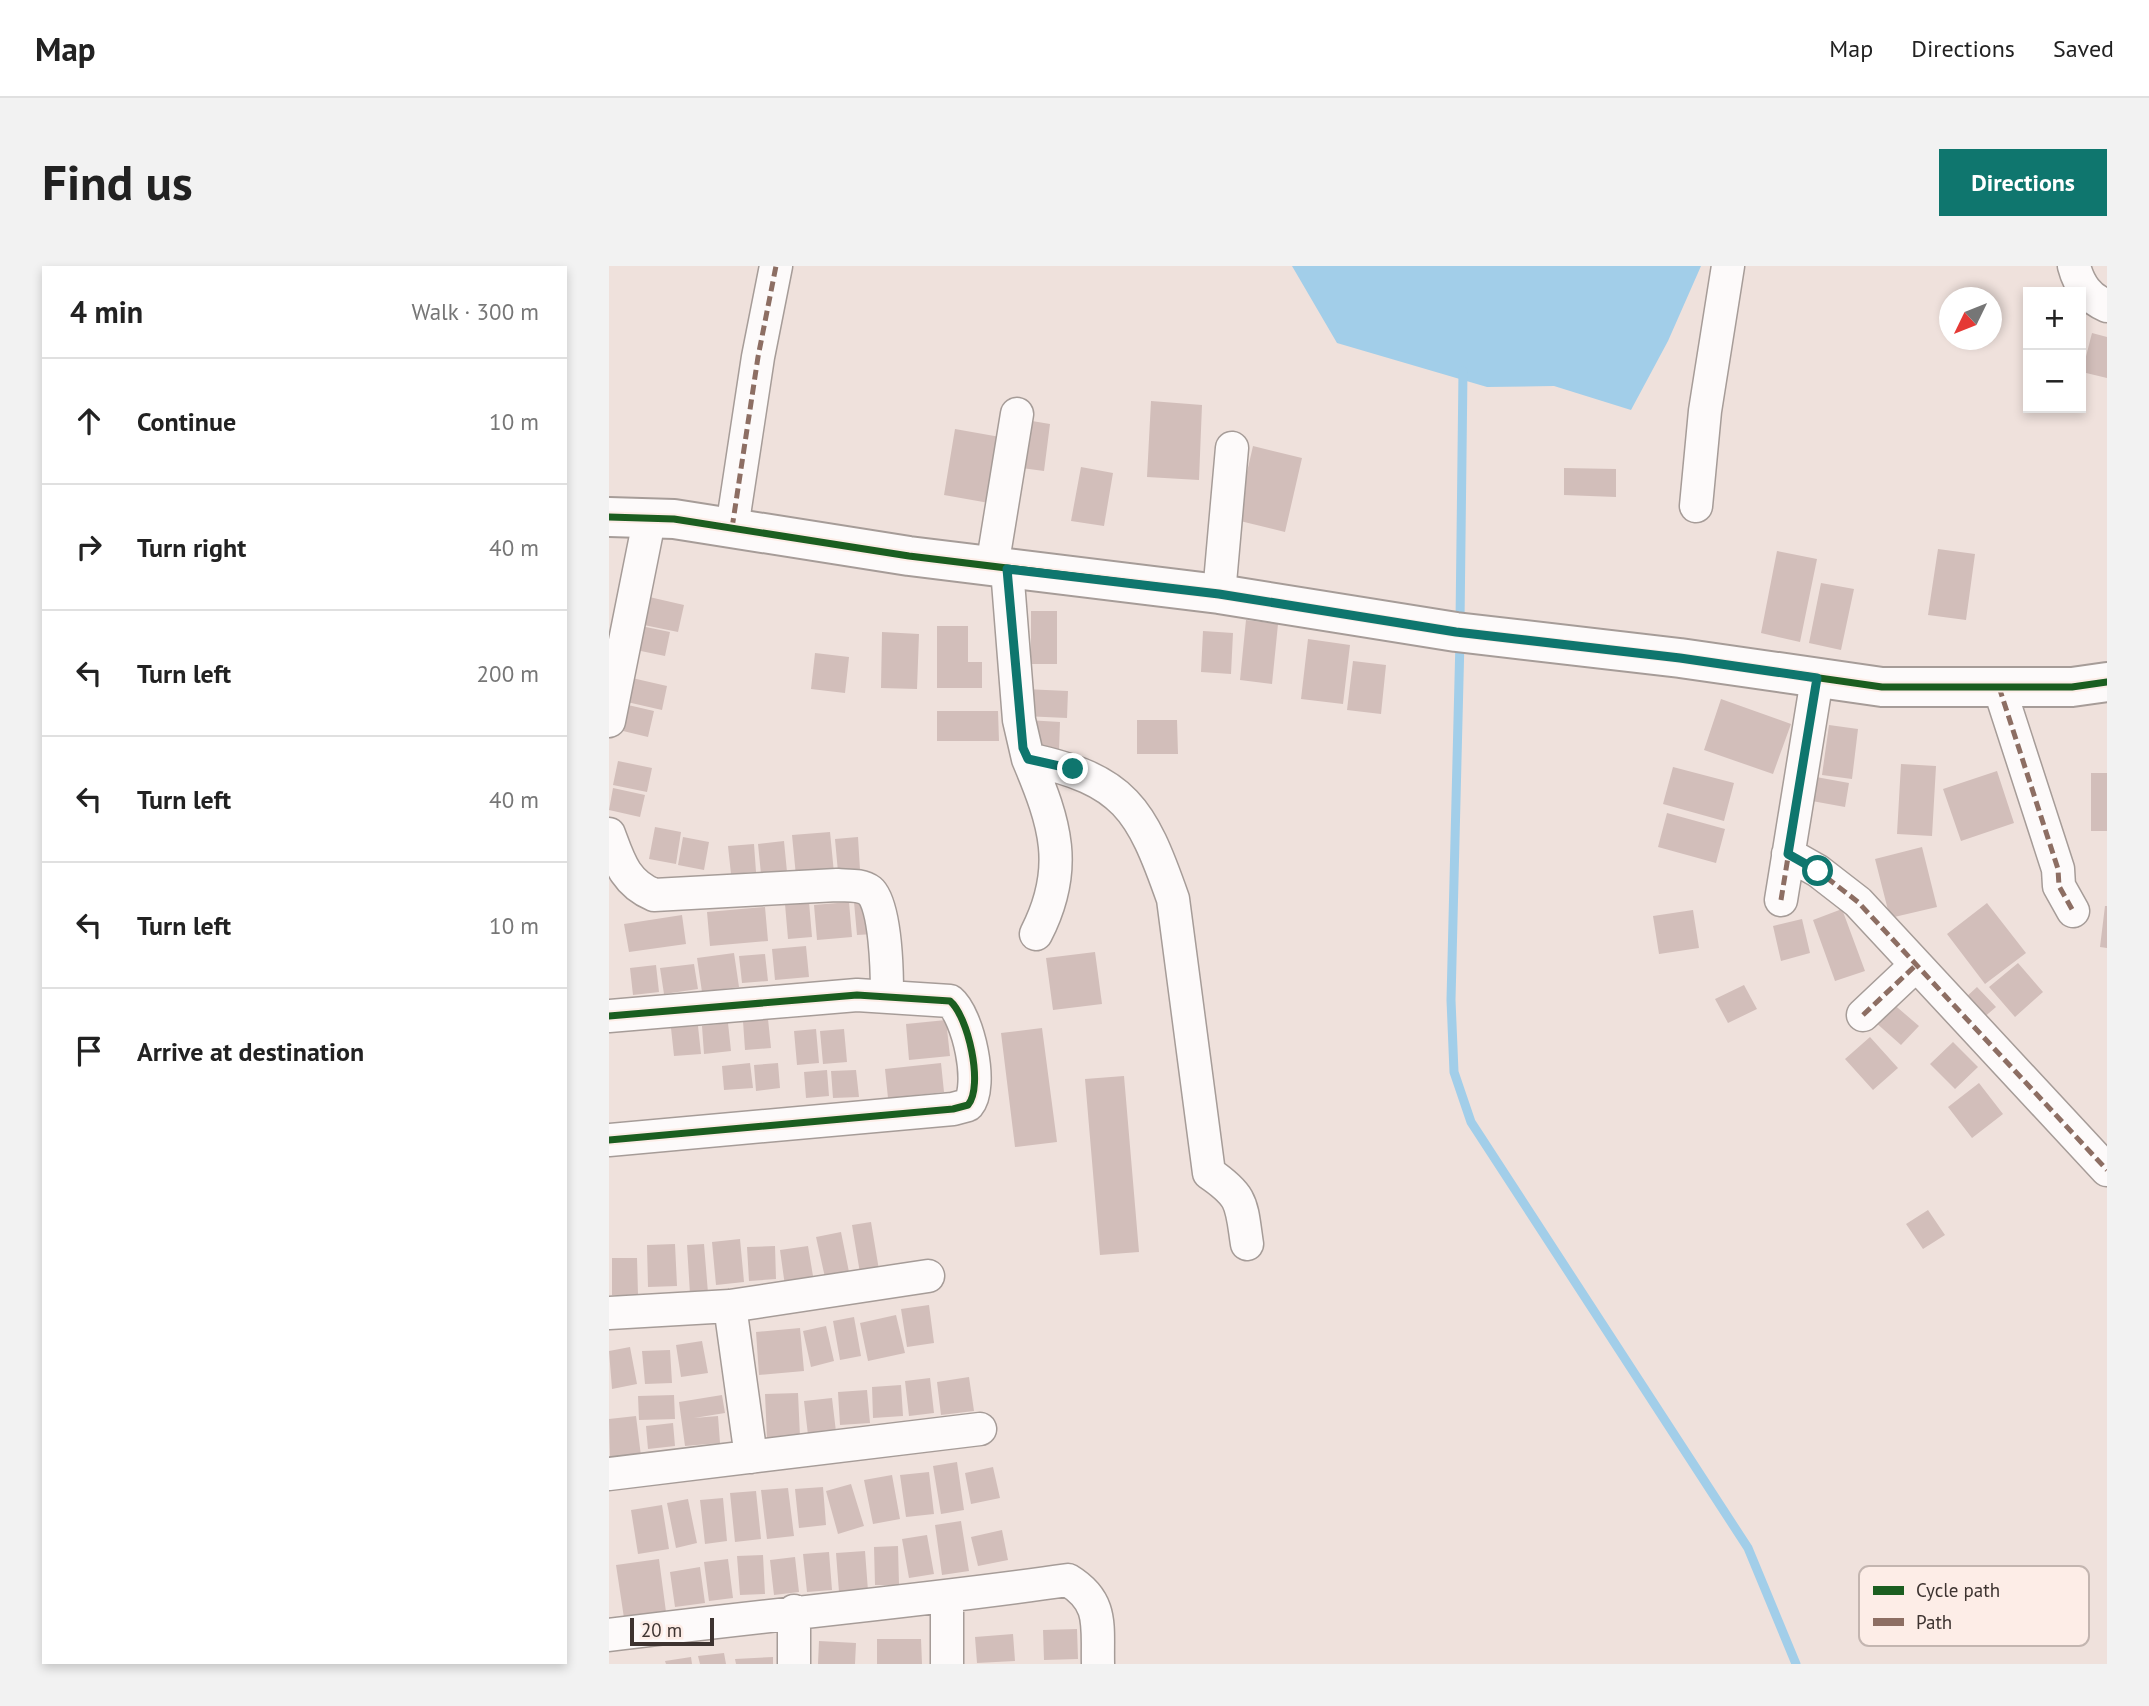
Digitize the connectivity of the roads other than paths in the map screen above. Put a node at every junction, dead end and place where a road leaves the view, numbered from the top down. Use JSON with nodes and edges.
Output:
{"nodes":[{"id":1,"x":776,"y":266,"type":"edge"},
{"id":2,"x":1728,"y":266,"type":"edge"},
{"id":3,"x":2074,"y":266,"type":"edge"},
{"id":4,"x":2107,"y":306,"type":"edge"},
{"id":5,"x":1017,"y":414,"type":"dead end"},
{"id":6,"x":1232,"y":448,"type":"dead end"},
{"id":7,"x":1696,"y":506,"type":"dead end"},
{"id":8,"x":650,"y":516,"type":"junction"},
{"id":9,"x":609,"y":517,"type":"edge"},
{"id":10,"x":732,"y":528,"type":"junction"},
{"id":11,"x":1000,"y":568,"type":"junction"},
{"id":12,"x":1219,"y":594,"type":"junction"},
{"id":13,"x":1817,"y":678,"type":"junction"},
{"id":14,"x":2107,"y":682,"type":"edge"},
{"id":15,"x":1999,"y":687,"type":"junction"},
{"id":16,"x":609,"y":721,"type":"edge"},
{"id":17,"x":1028,"y":759,"type":"junction"},
{"id":18,"x":609,"y":834,"type":"edge"},
{"id":19,"x":1788,"y":854,"type":"junction"},
{"id":20,"x":1781,"y":900,"type":"dead end"},
{"id":21,"x":2073,"y":911,"type":"dead end"},
{"id":22,"x":1036,"y":934,"type":"dead end"},
{"id":23,"x":1915,"y":966,"type":"junction"},
{"id":24,"x":887,"y":995,"type":"junction"},
{"id":25,"x":1863,"y":1015,"type":"dead end"},
{"id":26,"x":609,"y":1016,"type":"edge"},
{"id":27,"x":609,"y":1140,"type":"edge"},
{"id":28,"x":2107,"y":1170,"type":"edge"},
{"id":29,"x":1247,"y":1244,"type":"dead end"},
{"id":30,"x":927,"y":1276,"type":"dead end"},
{"id":31,"x":730,"y":1306,"type":"junction"},
{"id":32,"x":609,"y":1313,"type":"edge"},
{"id":33,"x":980,"y":1429,"type":"dead end"},
{"id":34,"x":751,"y":1457,"type":"junction"},
{"id":35,"x":609,"y":1474,"type":"edge"},
{"id":36,"x":947,"y":1598,"type":"junction"},
{"id":37,"x":794,"y":1611,"type":"junction"},
{"id":38,"x":609,"y":1635,"type":"edge"},
{"id":39,"x":794,"y":1664,"type":"edge"},
{"id":40,"x":947,"y":1664,"type":"edge"},
{"id":41,"x":1098,"y":1664,"type":"edge"}],
"edges":[{"from":1,"to":10,"type":"street"},
{"from":2,"to":7,"type":"street"},
{"from":3,"to":4,"type":"street"},
{"from":5,"to":11,"type":"street"},
{"from":6,"to":12,"type":"street"},
{"from":8,"to":9,"type":"street"},
{"from":8,"to":10,"type":"street"},
{"from":8,"to":16,"type":"street"},
{"from":10,"to":11,"type":"street"},
{"from":11,"to":12,"type":"street"},
{"from":11,"to":17,"type":"street"},
{"from":12,"to":13,"type":"street"},
{"from":13,"to":15,"type":"street"},
{"from":13,"to":19,"type":"street"},
{"from":14,"to":15,"type":"street"},
{"from":15,"to":21,"type":"street"},
{"from":17,"to":22,"type":"street"},
{"from":17,"to":29,"type":"street"},
{"from":18,"to":24,"type":"street"},
{"from":19,"to":20,"type":"street"},
{"from":19,"to":23,"type":"street"},
{"from":23,"to":25,"type":"street"},
{"from":23,"to":28,"type":"street"},
{"from":24,"to":26,"type":"street"},
{"from":24,"to":27,"type":"street"},
{"from":30,"to":31,"type":"street"},
{"from":31,"to":32,"type":"street"},
{"from":31,"to":34,"type":"street"},
{"from":33,"to":34,"type":"street"},
{"from":34,"to":35,"type":"street"},
{"from":36,"to":37,"type":"street"},
{"from":36,"to":40,"type":"street"},
{"from":36,"to":41,"type":"street"},
{"from":37,"to":38,"type":"street"},
{"from":37,"to":39,"type":"street"}]}
